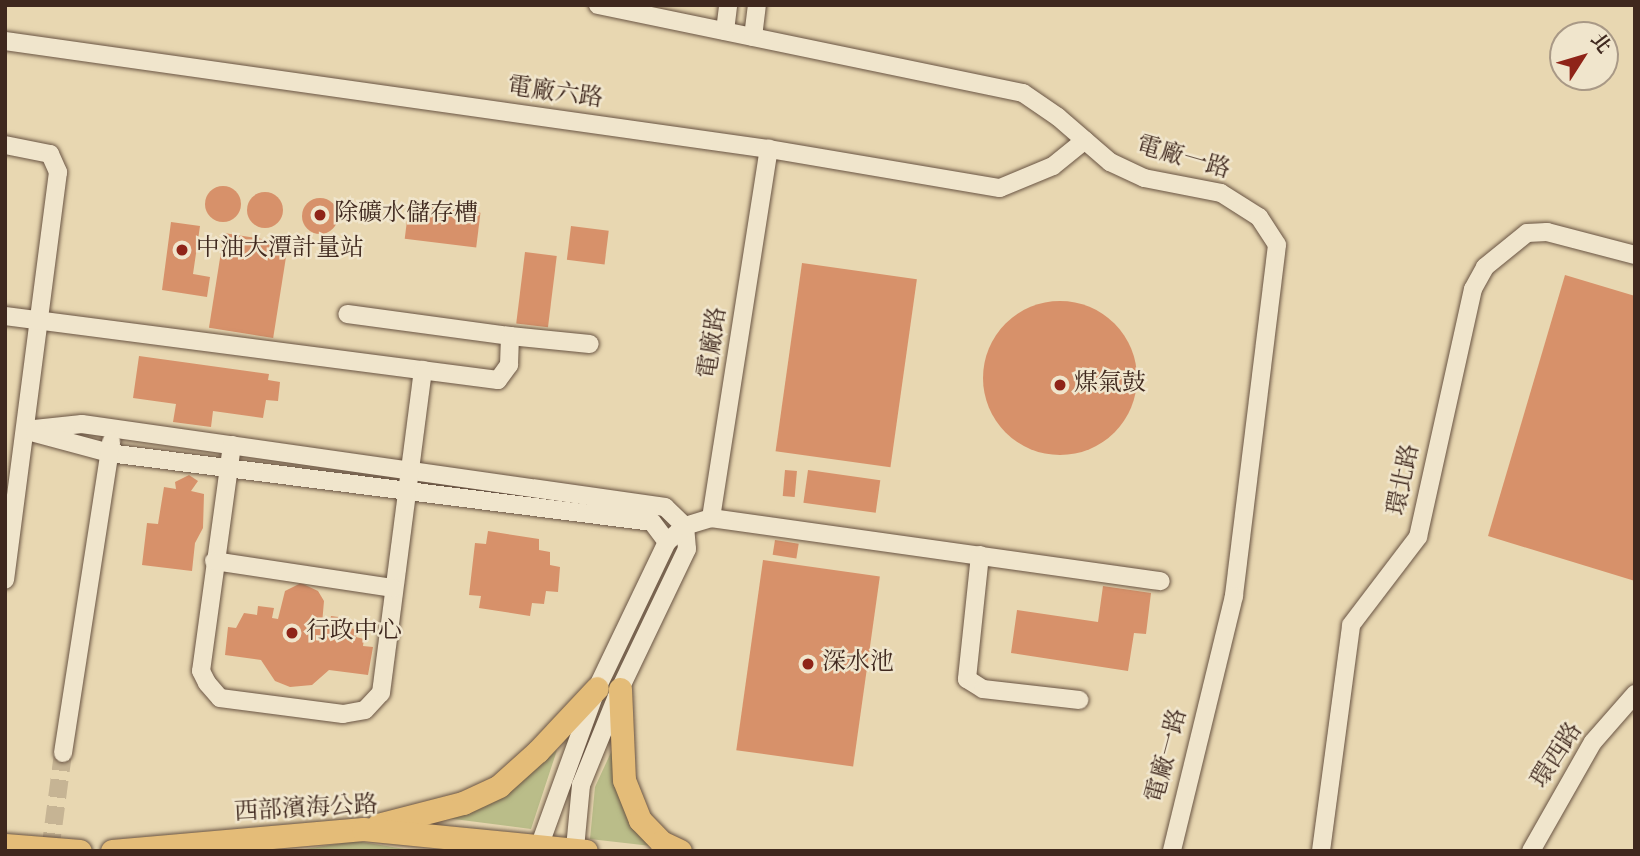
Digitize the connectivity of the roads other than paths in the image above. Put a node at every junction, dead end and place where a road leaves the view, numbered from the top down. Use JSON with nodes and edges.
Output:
{"nodes":[{"id":1,"x":598,"y":5,"type":"edge"},
{"id":2,"x":728,"y":5,"type":"edge"},
{"id":3,"x":757,"y":5,"type":"edge"},
{"id":4,"x":725,"y":31,"type":"junction"},
{"id":5,"x":753,"y":37,"type":"junction"},
{"id":6,"x":5,"y":41,"type":"edge"},
{"id":7,"x":1085,"y":140,"type":"junction"},
{"id":8,"x":5,"y":145,"type":"edge"},
{"id":9,"x":769,"y":149,"type":"junction"},
{"id":10,"x":1635,"y":255,"type":"edge"},
{"id":11,"x":347,"y":314,"type":"dead end"},
{"id":12,"x":5,"y":316,"type":"edge"},
{"id":13,"x":39,"y":321,"type":"junction"},
{"id":14,"x":510,"y":335,"type":"junction"},
{"id":15,"x":590,"y":344,"type":"dead end"},
{"id":16,"x":423,"y":370,"type":"junction"},
{"id":17,"x":114,"y":429,"type":"junction"},
{"id":18,"x":25,"y":430,"type":"junction"},
{"id":19,"x":232,"y":445,"type":"junction"},
{"id":20,"x":109,"y":453,"type":"junction"},
{"id":21,"x":226,"y":468,"type":"junction"},
{"id":22,"x":410,"y":468,"type":"junction"},
{"id":23,"x":409,"y":490,"type":"junction"},
{"id":24,"x":710,"y":518,"type":"junction"},
{"id":25,"x":685,"y":526,"type":"junction"},
{"id":26,"x":667,"y":542,"type":"junction"},
{"id":27,"x":980,"y":555,"type":"junction"},
{"id":28,"x":214,"y":561,"type":"junction"},
{"id":29,"x":5,"y":580,"type":"edge"},
{"id":30,"x":1161,"y":581,"type":"dead end"},
{"id":31,"x":393,"y":588,"type":"junction"},
{"id":32,"x":608,"y":688,"type":"junction"},
{"id":33,"x":1635,"y":694,"type":"edge"},
{"id":34,"x":1079,"y":700,"type":"dead end"},
{"id":35,"x":62,"y":753,"type":"tunnel mouth"},
{"id":36,"x":363,"y":829,"type":"junction"},
{"id":37,"x":5,"y":845,"type":"edge"},
{"id":38,"x":539,"y":849,"type":"edge"},
{"id":39,"x":578,"y":850,"type":"edge"},
{"id":40,"x":80,"y":851,"type":"edge"},
{"id":41,"x":113,"y":851,"type":"edge"},
{"id":42,"x":681,"y":851,"type":"edge"},
{"id":43,"x":1172,"y":851,"type":"edge"},
{"id":44,"x":1321,"y":851,"type":"edge"},
{"id":45,"x":1531,"y":851,"type":"edge"}],
"edges":[{"from":1,"to":4,"type":"street","name":"電廠一路"},
{"from":2,"to":4,"type":"street"},
{"from":3,"to":5,"type":"street"},
{"from":4,"to":5,"type":"street","name":"電廠一路"},
{"from":5,"to":7,"type":"street","name":"電廠一路"},
{"from":6,"to":9,"type":"street","name":"電廠六路"},
{"from":7,"to":9,"type":"street","name":"電廠六路"},
{"from":7,"to":43,"type":"street","name":"電廠一路"},
{"from":8,"to":13,"type":"street"},
{"from":9,"to":24,"type":"street","name":"電廠路"},
{"from":10,"to":44,"type":"street","name":"環北路"},
{"from":11,"to":14,"type":"street"},
{"from":12,"to":13,"type":"street"},
{"from":13,"to":16,"type":"street"},
{"from":13,"to":18,"type":"street"},
{"from":14,"to":15,"type":"street"},
{"from":14,"to":16,"type":"street"},
{"from":16,"to":22,"type":"street"},
{"from":17,"to":18,"type":"street"},
{"from":17,"to":19,"type":"street"},
{"from":17,"to":20,"type":"street"},
{"from":18,"to":20,"type":"street"},
{"from":18,"to":29,"type":"street"},
{"from":19,"to":21,"type":"street"},
{"from":19,"to":22,"type":"street"},
{"from":20,"to":21,"type":"street"},
{"from":20,"to":35,"type":"street"},
{"from":21,"to":23,"type":"street"},
{"from":21,"to":28,"type":"street"},
{"from":22,"to":23,"type":"street"},
{"from":22,"to":25,"type":"street"},
{"from":23,"to":26,"type":"street"},
{"from":23,"to":31,"type":"street"},
{"from":24,"to":25,"type":"street"},
{"from":24,"to":27,"type":"street"},
{"from":25,"to":26,"type":"street"},
{"from":25,"to":32,"type":"street"},
{"from":26,"to":32,"type":"street"},
{"from":27,"to":30,"type":"street"},
{"from":27,"to":34,"type":"street"},
{"from":28,"to":31,"type":"street"},
{"from":28,"to":31,"type":"street"},
{"from":32,"to":36,"type":"main road"},
{"from":32,"to":38,"type":"street"},
{"from":32,"to":39,"type":"street"},
{"from":32,"to":42,"type":"main road"},
{"from":33,"to":45,"type":"street","name":"環西路"},
{"from":36,"to":38,"type":"main road","name":"西部濱海公路"},
{"from":36,"to":41,"type":"main road","name":"西部濱海公路"},
{"from":37,"to":40,"type":"main road"},
{"from":38,"to":39,"type":"main road","name":"西部濱海公路"}]}
